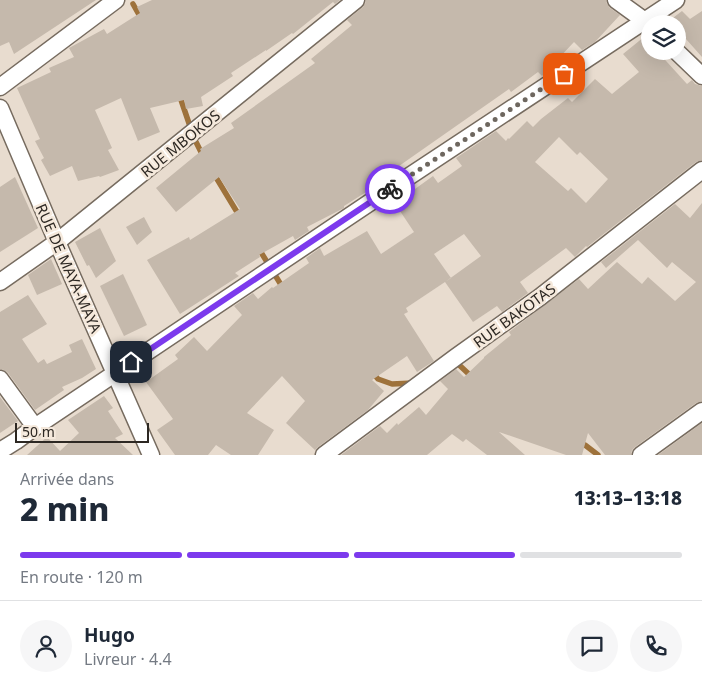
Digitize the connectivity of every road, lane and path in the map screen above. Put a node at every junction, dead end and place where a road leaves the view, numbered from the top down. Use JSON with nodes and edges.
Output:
{"nodes":[{"id":1,"x":116,"y":0,"type":"edge"},
{"id":2,"x":356,"y":0,"type":"edge"},
{"id":3,"x":617,"y":0,"type":"edge"},
{"id":4,"x":676,"y":0,"type":"edge"},
{"id":5,"x":657,"y":15,"type":"edge"},
{"id":6,"x":641,"y":18,"type":"edge"},
{"id":7,"x":641,"y":27,"type":"edge"},
{"id":8,"x":685,"y":60,"type":"edge"},
{"id":9,"x":702,"y":76,"type":"edge"},
{"id":10,"x":0,"y":87,"type":"edge"},
{"id":11,"x":0,"y":108,"type":"edge"},
{"id":12,"x":702,"y":170,"type":"edge"},
{"id":13,"x":57,"y":242,"type":"junction"},
{"id":14,"x":0,"y":282,"type":"edge"},
{"id":15,"x":115,"y":373,"type":"junction"},
{"id":16,"x":0,"y":380,"type":"edge"},
{"id":17,"x":702,"y":411,"type":"edge"},
{"id":18,"x":35,"y":427,"type":"junction"},
{"id":19,"x":0,"y":451,"type":"edge"},
{"id":20,"x":151,"y":455,"type":"edge"},
{"id":21,"x":324,"y":455,"type":"edge"},
{"id":22,"x":642,"y":455,"type":"edge"}],
"edges":[{"from":1,"to":10,"type":"street"},
{"from":2,"to":13,"type":"street","name":"RUE MBOKOS"},
{"from":3,"to":6,"type":"street"},
{"from":4,"to":5,"type":"street"},
{"from":7,"to":15,"type":"street"},
{"from":8,"to":9,"type":"street"},
{"from":11,"to":13,"type":"street","name":"RUE DE MAYA-MAYA"},
{"from":12,"to":21,"type":"street","name":"RUE BAKOTAS"},
{"from":13,"to":14,"type":"street","name":"RUE MBOKOS"},
{"from":13,"to":15,"type":"street","name":"RUE DE MAYA-MAYA"},
{"from":15,"to":18,"type":"street"},
{"from":15,"to":20,"type":"street","name":"RUE DE MAYA-MAYA"},
{"from":16,"to":18,"type":"street"},
{"from":17,"to":22,"type":"street"},
{"from":18,"to":19,"type":"street"}]}
